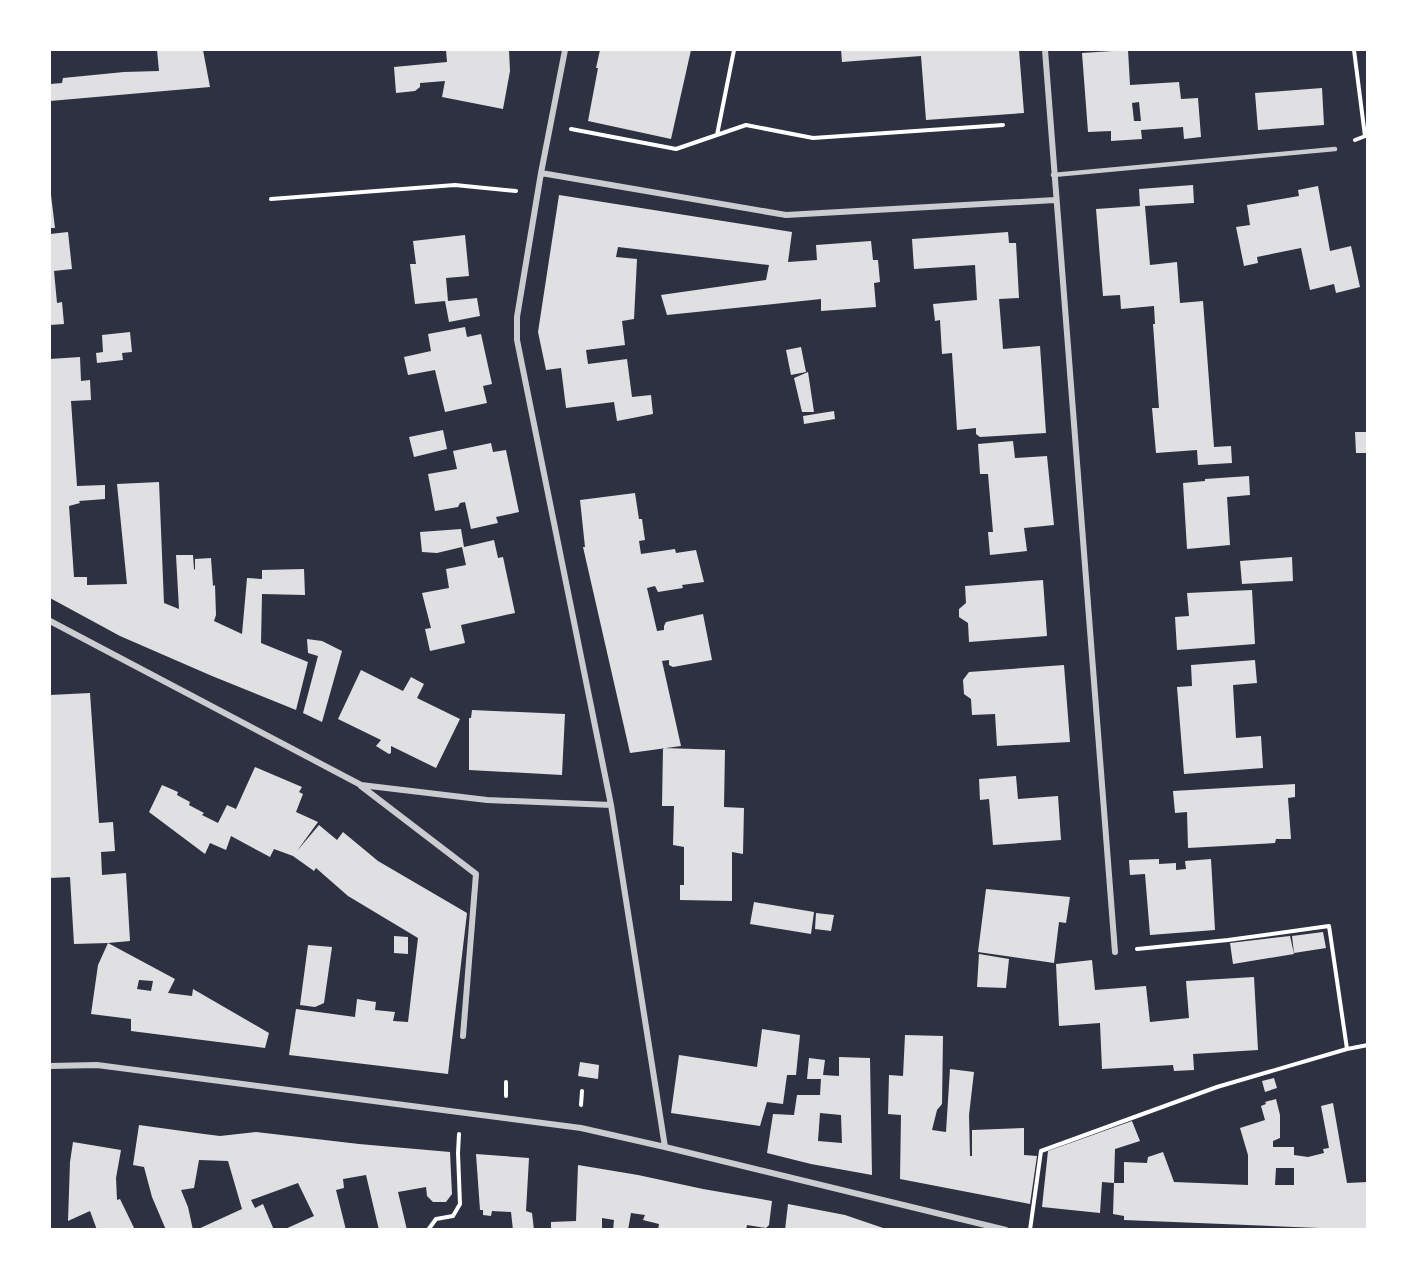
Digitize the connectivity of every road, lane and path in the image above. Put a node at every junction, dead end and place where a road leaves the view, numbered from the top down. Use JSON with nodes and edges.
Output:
{"nodes":[{"id":1,"x":565,"y":50,"type":"edge"},
{"id":2,"x":734,"y":50,"type":"edge"},
{"id":3,"x":1044,"y":50,"type":"edge"},
{"id":4,"x":1354,"y":50,"type":"edge"},
{"id":5,"x":550,"y":124,"type":"junction"},
{"id":6,"x":1003,"y":124,"type":"dead end"},
{"id":7,"x":717,"y":135,"type":"junction"},
{"id":8,"x":1365,"y":136,"type":"dead end"},
{"id":9,"x":1335,"y":149,"type":"dead end"},
{"id":10,"x":541,"y":172,"type":"junction"},
{"id":11,"x":1053,"y":175,"type":"junction"},
{"id":12,"x":537,"y":194,"type":"junction"},
{"id":13,"x":271,"y":199,"type":"dead end"},
{"id":14,"x":1055,"y":200,"type":"junction"},
{"id":15,"x":50,"y":621,"type":"edge"},
{"id":16,"x":361,"y":785,"type":"junction"},
{"id":17,"x":610,"y":805,"type":"junction"},
{"id":18,"x":1115,"y":952,"type":"joint"},
{"id":19,"x":463,"y":1036,"type":"dead end"},
{"id":20,"x":1368,"y":1045,"type":"edge"},
{"id":21,"x":1347,"y":1050,"type":"junction"},
{"id":22,"x":50,"y":1066,"type":"edge"},
{"id":23,"x":461,"y":1112,"type":"junction"},
{"id":24,"x":665,"y":1147,"type":"junction"},
{"id":25,"x":428,"y":1230,"type":"edge"},
{"id":26,"x":1006,"y":1230,"type":"edge"},
{"id":27,"x":1030,"y":1230,"type":"edge"}],
"edges":[{"from":1,"to":5,"type":"street"},
{"from":2,"to":7,"type":"path"},
{"from":3,"to":11,"type":"street"},
{"from":4,"to":8,"type":"path"},
{"from":5,"to":7,"type":"path"},
{"from":5,"to":10,"type":"street"},
{"from":6,"to":7,"type":"path"},
{"from":9,"to":11,"type":"lane"},
{"from":10,"to":12,"type":"street"},
{"from":10,"to":14,"type":"street"},
{"from":11,"to":14,"type":"street"},
{"from":12,"to":13,"type":"path"},
{"from":12,"to":17,"type":"street"},
{"from":14,"to":18,"type":"street"},
{"from":15,"to":16,"type":"street"},
{"from":16,"to":17,"type":"street"},
{"from":16,"to":19,"type":"street"},
{"from":17,"to":24,"type":"street"},
{"from":18,"to":21,"type":"path"},
{"from":20,"to":21,"type":"path"},
{"from":21,"to":27,"type":"path"},
{"from":22,"to":23,"type":"street"},
{"from":23,"to":24,"type":"street"},
{"from":23,"to":25,"type":"path"},
{"from":24,"to":26,"type":"street"}]}
